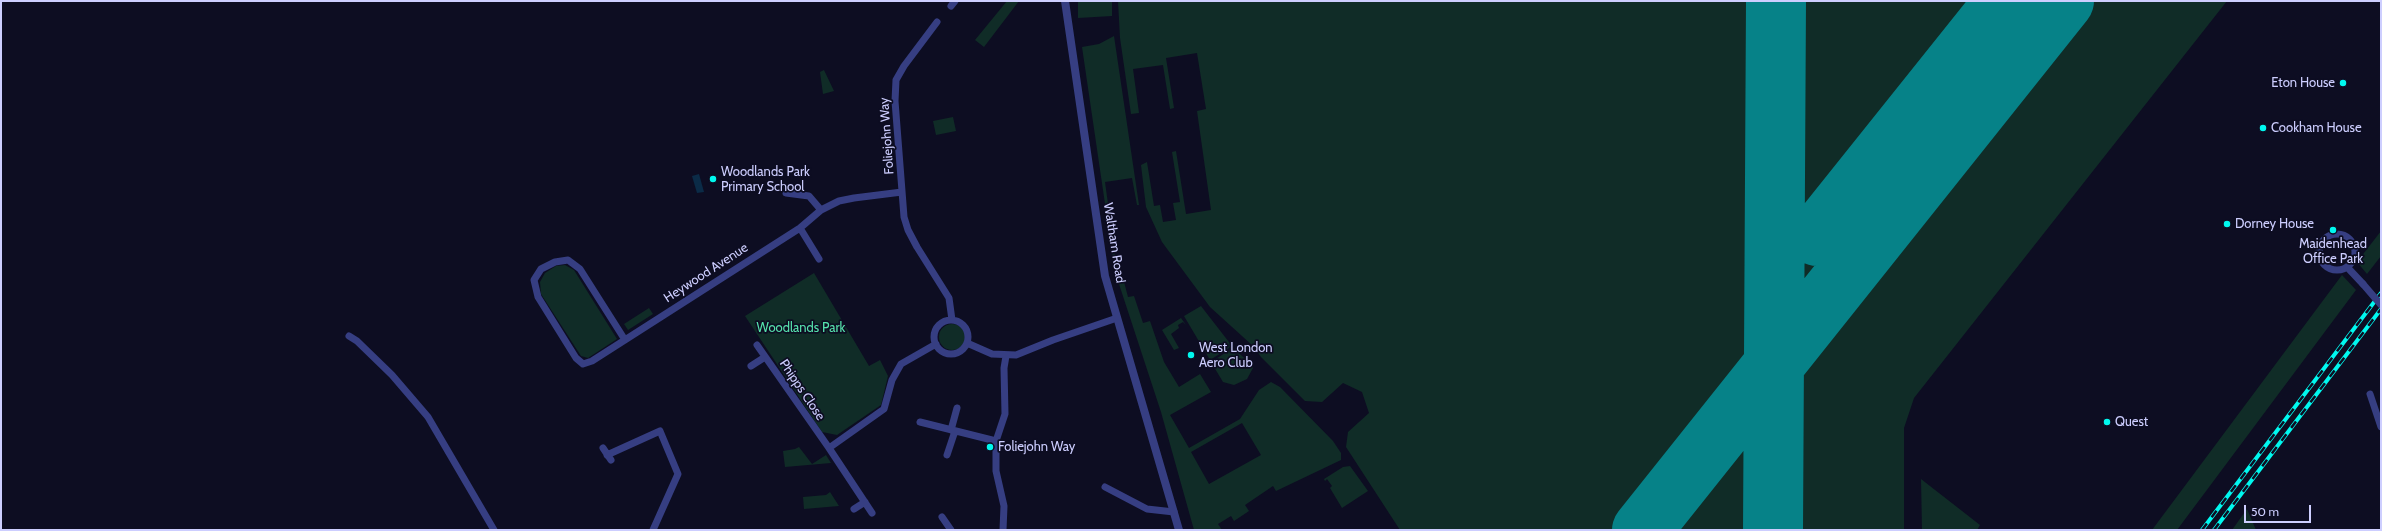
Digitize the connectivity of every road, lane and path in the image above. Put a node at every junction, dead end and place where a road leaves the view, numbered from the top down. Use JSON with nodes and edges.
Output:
{"nodes":[{"id":1,"x":1065,"y":1,"type":"edge"},
{"id":2,"x":937,"y":22,"type":"dead end"},
{"id":3,"x":902,"y":192,"type":"junction"},
{"id":4,"x":786,"y":193,"type":"dead end"},
{"id":5,"x":822,"y":210,"type":"junction"},
{"id":6,"x":800,"y":228,"type":"junction"},
{"id":7,"x":819,"y":259,"type":"dead end"},
{"id":8,"x":2347,"y":267,"type":"junction"},
{"id":9,"x":2381,"y":305,"type":"edge"},
{"id":10,"x":1117,"y":318,"type":"junction"},
{"id":11,"x":952,"y":320,"type":"junction"},
{"id":12,"x":349,"y":336,"type":"dead end"},
{"id":13,"x":625,"y":340,"type":"junction"},
{"id":14,"x":936,"y":344,"type":"junction"},
{"id":15,"x":967,"y":344,"type":"junction"},
{"id":16,"x":757,"y":345,"type":"dead end"},
{"id":17,"x":1006,"y":356,"type":"junction"},
{"id":18,"x":765,"y":357,"type":"junction"},
{"id":19,"x":751,"y":366,"type":"dead end"},
{"id":20,"x":2370,"y":394,"type":"dead end"},
{"id":21,"x":957,"y":408,"type":"dead end"},
{"id":22,"x":920,"y":422,"type":"dead end"},
{"id":23,"x":2381,"y":427,"type":"edge"},
{"id":24,"x":953,"y":430,"type":"junction"},
{"id":25,"x":996,"y":442,"type":"junction"},
{"id":26,"x":603,"y":448,"type":"dead end"},
{"id":27,"x":829,"y":448,"type":"junction"},
{"id":28,"x":947,"y":455,"type":"dead end"},
{"id":29,"x":1105,"y":487,"type":"dead end"},
{"id":30,"x":865,"y":502,"type":"junction"},
{"id":31,"x":854,"y":509,"type":"dead end"},
{"id":32,"x":1174,"y":512,"type":"junction"},
{"id":33,"x":872,"y":513,"type":"dead end"},
{"id":34,"x":942,"y":516,"type":"dead end"},
{"id":35,"x":494,"y":530,"type":"edge"},
{"id":36,"x":653,"y":530,"type":"edge"},
{"id":37,"x":951,"y":530,"type":"edge"},
{"id":38,"x":1003,"y":530,"type":"edge"},
{"id":39,"x":1179,"y":530,"type":"edge"}],
"edges":[{"from":1,"to":10,"type":"street","name":"Waltham Road"},
{"from":2,"to":3,"type":"street","name":"Foliejohn Way"},
{"from":3,"to":5,"type":"street","name":"Heywood Avenue"},
{"from":3,"to":11,"type":"street","name":"Foliejohn Way"},
{"from":4,"to":5,"type":"street"},
{"from":5,"to":6,"type":"street","name":"Heywood Avenue"},
{"from":6,"to":7,"type":"street"},
{"from":6,"to":13,"type":"street","name":"Heywood Avenue"},
{"from":8,"to":8,"type":"street"},
{"from":8,"to":9,"type":"street","bridge":true},
{"from":10,"to":17,"type":"street"},
{"from":10,"to":32,"type":"street","name":"Waltham Road"},
{"from":11,"to":14,"type":"street"},
{"from":11,"to":15,"type":"street"},
{"from":12,"to":35,"type":"street"},
{"from":13,"to":13,"type":"street","name":"Heywood Avenue"},
{"from":14,"to":15,"type":"street"},
{"from":14,"to":27,"type":"street"},
{"from":15,"to":17,"type":"street"},
{"from":16,"to":18,"type":"street","name":"Phipps Close"},
{"from":17,"to":25,"type":"street"},
{"from":18,"to":19,"type":"street"},
{"from":18,"to":27,"type":"street","name":"Phipps Close"},
{"from":20,"to":23,"type":"street"},
{"from":21,"to":24,"type":"street"},
{"from":22,"to":24,"type":"street"},
{"from":24,"to":25,"type":"street"},
{"from":24,"to":28,"type":"street"},
{"from":25,"to":38,"type":"street"},
{"from":26,"to":36,"type":"street"},
{"from":27,"to":30,"type":"street","name":"Phipps Close"},
{"from":29,"to":32,"type":"street"},
{"from":30,"to":31,"type":"street"},
{"from":30,"to":33,"type":"street","name":"Phipps Close"},
{"from":32,"to":39,"type":"street","name":"Waltham Road"},
{"from":34,"to":37,"type":"street"}]}
